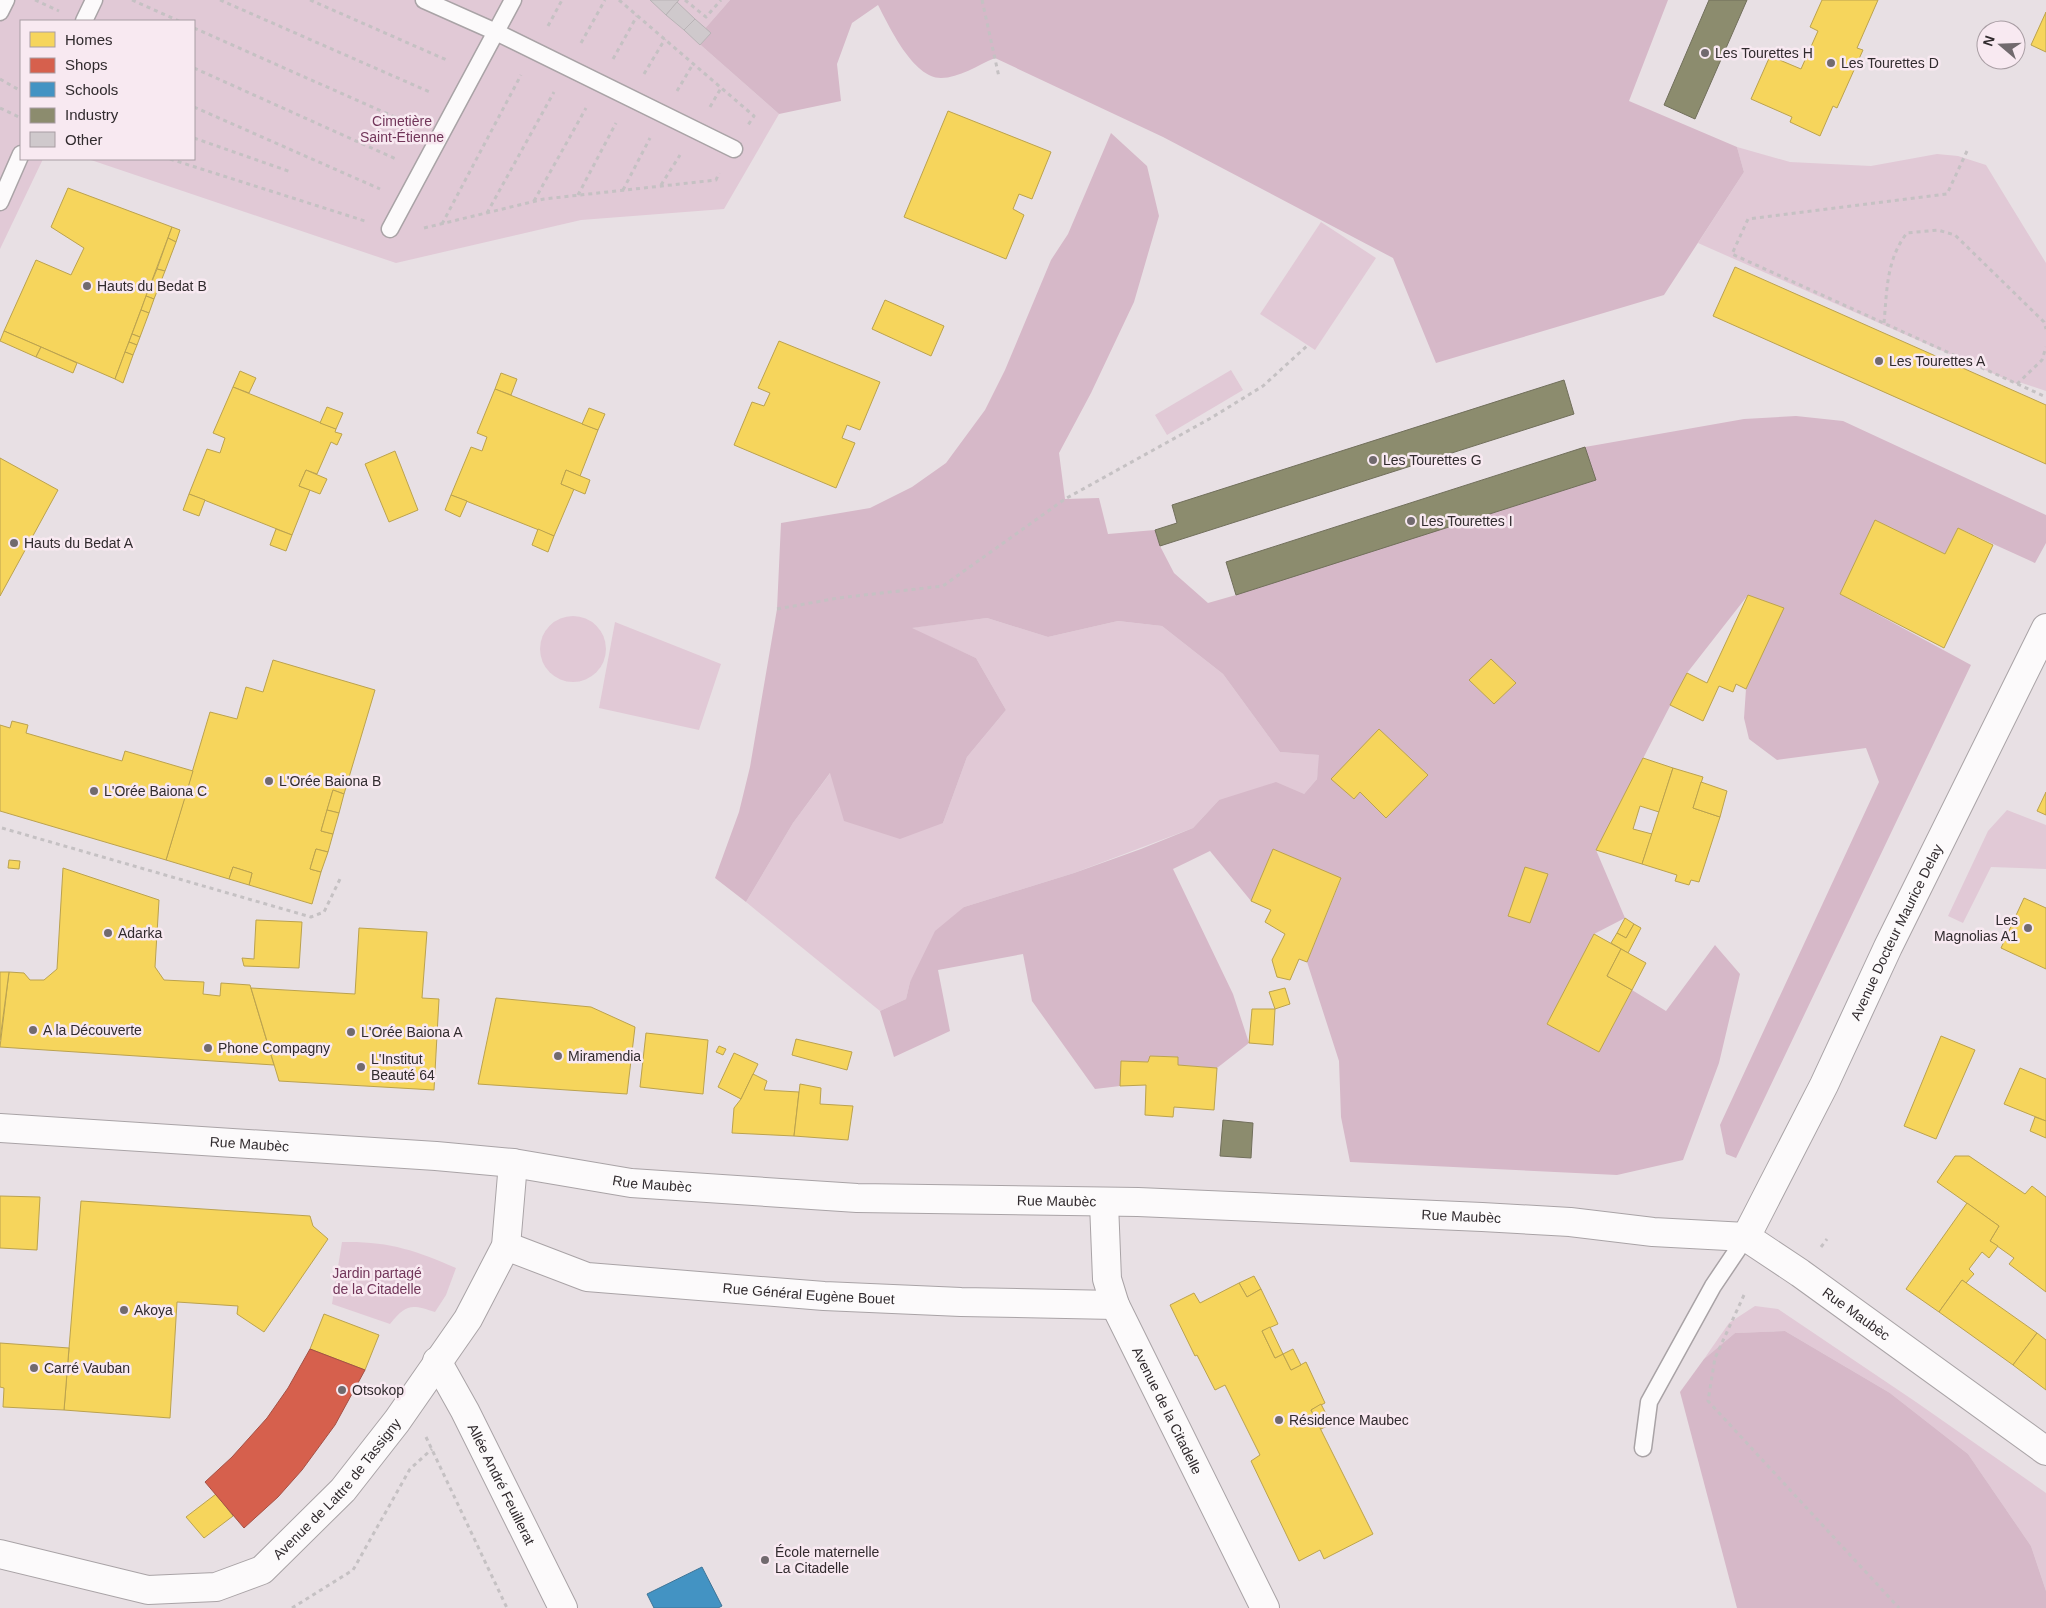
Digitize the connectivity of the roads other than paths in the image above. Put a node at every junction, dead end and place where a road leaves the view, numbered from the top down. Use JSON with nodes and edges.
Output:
{"nodes":[{"id":1,"x":6,"y":0,"type":"edge"},
{"id":2,"x":94,"y":0,"type":"edge"},
{"id":3,"x":424,"y":0,"type":"edge"},
{"id":4,"x":513,"y":0,"type":"edge"},
{"id":5,"x":0,"y":12,"type":"edge"},
{"id":6,"x":84,"y":20,"type":"edge"},
{"id":7,"x":496,"y":32,"type":"junction"},
{"id":8,"x":734,"y":149,"type":"road end"},
{"id":9,"x":20,"y":156,"type":"edge"},
{"id":10,"x":0,"y":202,"type":"edge"},
{"id":11,"x":390,"y":229,"type":"road end"},
{"id":12,"x":2046,"y":628,"type":"edge"},
{"id":13,"x":0,"y":1128,"type":"edge"},
{"id":14,"x":513,"y":1163,"type":"junction"},
{"id":15,"x":1104,"y":1203,"type":"junction"},
{"id":16,"x":1746,"y":1237,"type":"junction"},
{"id":17,"x":506,"y":1246,"type":"junction"},
{"id":18,"x":1116,"y":1305,"type":"junction"},
{"id":19,"x":437,"y":1361,"type":"junction"},
{"id":20,"x":1643,"y":1448,"type":"dead end"},
{"id":21,"x":2046,"y":1451,"type":"edge"},
{"id":22,"x":0,"y":1554,"type":"edge"},
{"id":23,"x":563,"y":1608,"type":"edge"},
{"id":24,"x":1265,"y":1608,"type":"edge"}],
"edges":[{"from":1,"to":5,"type":"lane"},
{"from":2,"to":6,"type":"lane"},
{"from":3,"to":7,"type":"lane"},
{"from":4,"to":7,"type":"lane"},
{"from":7,"to":8,"type":"lane"},
{"from":7,"to":11,"type":"lane"},
{"from":9,"to":10,"type":"lane"},
{"from":12,"to":16,"type":"street","name":"Avenue Docteur Maurice Delay"},
{"from":13,"to":14,"type":"street","name":"Rue Maubèc"},
{"from":14,"to":15,"type":"street","name":"Rue Maubèc"},
{"from":14,"to":17,"type":"street","name":"Avenue de Lattre de Tassigny"},
{"from":15,"to":16,"type":"street","name":"Rue Maubèc"},
{"from":15,"to":18,"type":"street","name":"Avenue de la Citadelle"},
{"from":16,"to":20,"type":"lane"},
{"from":16,"to":21,"type":"street","name":"Rue Maubèc"},
{"from":17,"to":18,"type":"street","name":"Rue Général Eugène Bouet"},
{"from":17,"to":19,"type":"street","name":"Avenue de Lattre de Tassigny"},
{"from":18,"to":24,"type":"street","name":"Avenue de la Citadelle"},
{"from":19,"to":22,"type":"street","name":"Avenue de Lattre de Tassigny"},
{"from":19,"to":23,"type":"street","name":"Allée André Feuillerat"}]}
